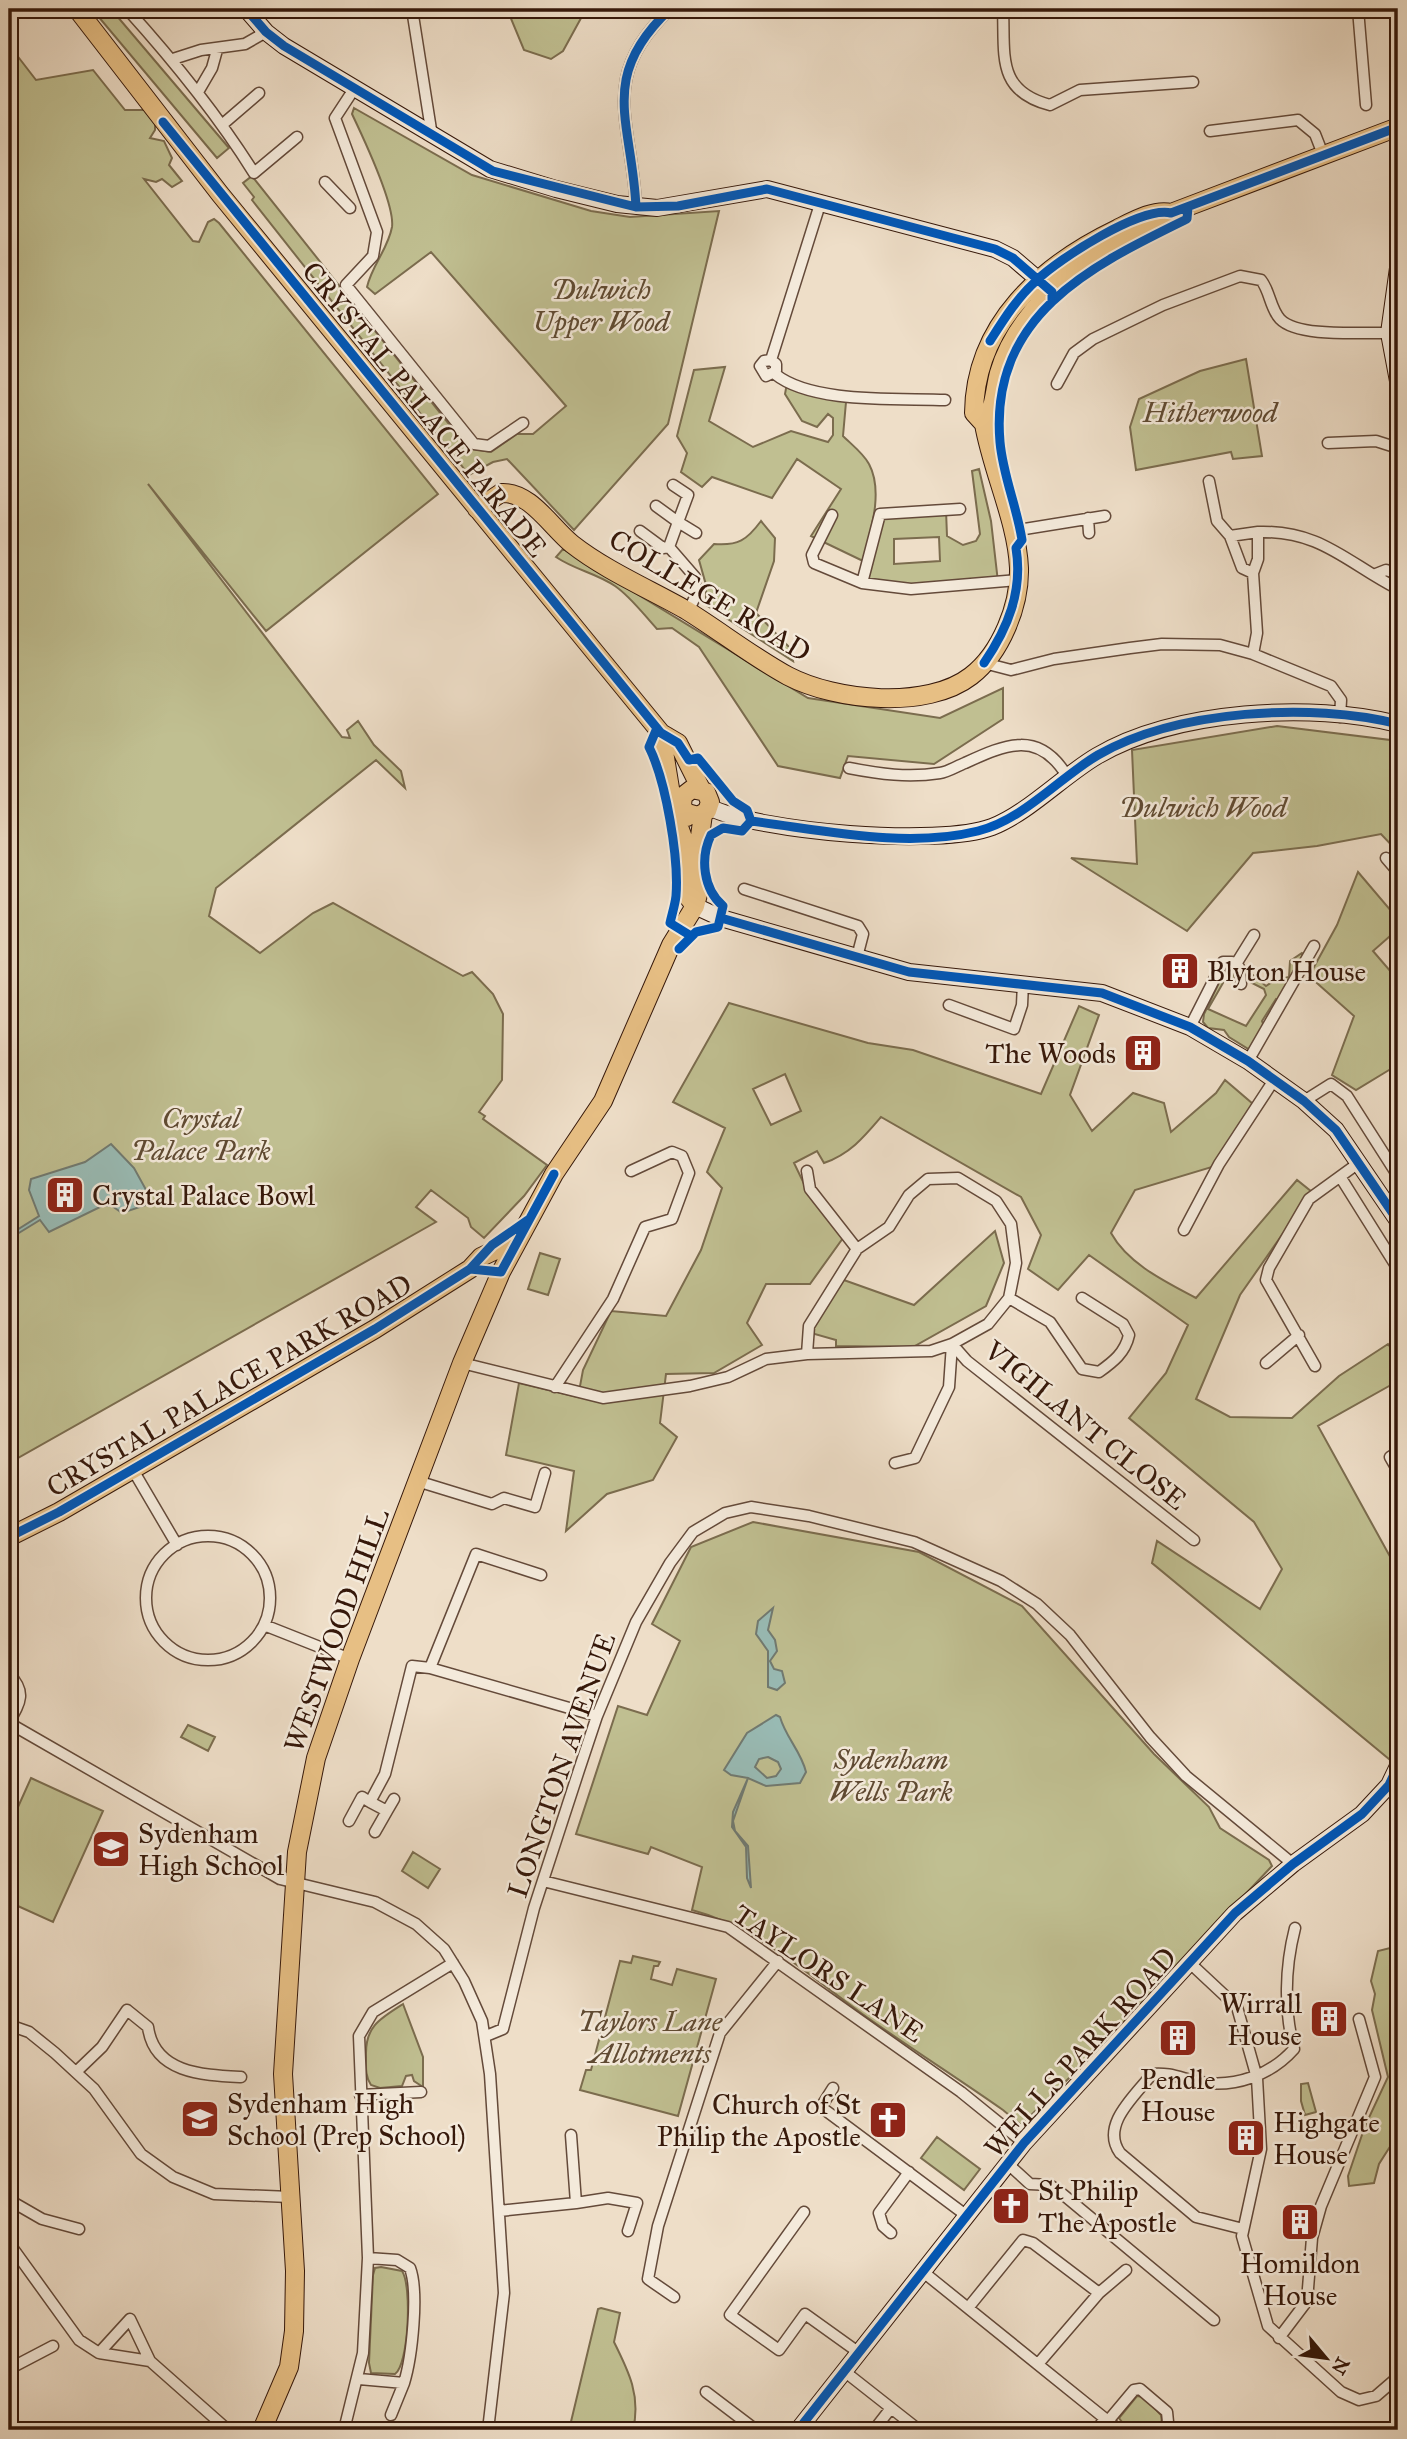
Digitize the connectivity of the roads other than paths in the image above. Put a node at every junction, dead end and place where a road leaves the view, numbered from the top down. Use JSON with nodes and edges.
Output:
{"nodes":[{"id":1,"x":77,"y":9,"type":"edge"},
{"id":2,"x":127,"y":9,"type":"edge"},
{"id":3,"x":246,"y":9,"type":"edge"},
{"id":4,"x":412,"y":9,"type":"edge"},
{"id":5,"x":670,"y":9,"type":"edge"},
{"id":6,"x":1003,"y":9,"type":"edge"},
{"id":7,"x":1357,"y":9,"type":"edge"},
{"id":8,"x":266,"y":32,"type":"junction"},
{"id":9,"x":217,"y":50,"type":"junction"},
{"id":10,"x":173,"y":60,"type":"junction"},
{"id":11,"x":1193,"y":82,"type":"dead end"},
{"id":12,"x":354,"y":89,"type":"junction"},
{"id":13,"x":198,"y":92,"type":"junction"},
{"id":14,"x":259,"y":93,"type":"dead end"},
{"id":15,"x":1366,"y":105,"type":"dead end"},
{"id":16,"x":223,"y":124,"type":"junction"},
{"id":17,"x":1398,"y":127,"type":"edge"},
{"id":18,"x":1210,"y":131,"type":"dead end"},
{"id":19,"x":432,"y":136,"type":"junction"},
{"id":20,"x":297,"y":137,"type":"dead end"},
{"id":21,"x":1324,"y":157,"type":"junction"},
{"id":22,"x":355,"y":179,"type":"junction"},
{"id":23,"x":325,"y":182,"type":"dead end"},
{"id":24,"x":338,"y":194,"type":"junction"},
{"id":25,"x":821,"y":201,"type":"junction"},
{"id":26,"x":636,"y":207,"type":"junction"},
{"id":27,"x":351,"y":208,"type":"dead end"},
{"id":28,"x":1171,"y":214,"type":"junction"},
{"id":29,"x":1398,"y":268,"type":"edge"},
{"id":30,"x":1038,"y":278,"type":"junction"},
{"id":31,"x":1052,"y":292,"type":"junction"},
{"id":32,"x":1388,"y":333,"type":"junction"},
{"id":33,"x":1398,"y":381,"type":"edge"},
{"id":34,"x":1056,"y":384,"type":"dead end"},
{"id":35,"x":945,"y":400,"type":"dead end"},
{"id":36,"x":523,"y":423,"type":"dead end"},
{"id":37,"x":984,"y":424,"type":"junction"},
{"id":38,"x":1328,"y":443,"type":"dead end"},
{"id":39,"x":1398,"y":447,"type":"edge"},
{"id":40,"x":1209,"y":481,"type":"dead end"},
{"id":41,"x":673,"y":485,"type":"dead end"},
{"id":42,"x":656,"y":506,"type":"dead end"},
{"id":43,"x":477,"y":509,"type":"junction"},
{"id":44,"x":960,"y":509,"type":"dead end"},
{"id":45,"x":832,"y":515,"type":"dead end"},
{"id":46,"x":1105,"y":516,"type":"dead end"},
{"id":47,"x":1088,"y":518,"type":"junction"},
{"id":48,"x":678,"y":522,"type":"junction"},
{"id":49,"x":640,"y":531,"type":"dead end"},
{"id":50,"x":1012,"y":531,"type":"junction"},
{"id":51,"x":696,"y":533,"type":"dead end"},
{"id":52,"x":1089,"y":533,"type":"dead end"},
{"id":53,"x":1258,"y":533,"type":"junction"},
{"id":54,"x":1230,"y":536,"type":"junction"},
{"id":55,"x":668,"y":547,"type":"junction"},
{"id":56,"x":1253,"y":573,"type":"junction"},
{"id":57,"x":1376,"y":574,"type":"junction"},
{"id":58,"x":1398,"y":574,"type":"edge"},
{"id":59,"x":1018,"y":580,"type":"junction"},
{"id":60,"x":862,"y":583,"type":"junction"},
{"id":61,"x":1398,"y":589,"type":"edge"},
{"id":62,"x":688,"y":612,"type":"junction"},
{"id":63,"x":1253,"y":654,"type":"junction"},
{"id":64,"x":984,"y":663,"type":"junction"},
{"id":65,"x":1340,"y":717,"type":"junction"},
{"id":66,"x":1398,"y":724,"type":"edge"},
{"id":67,"x":662,"y":740,"type":"junction"},
{"id":68,"x":849,"y":768,"type":"dead end"},
{"id":69,"x":1067,"y":776,"type":"junction"},
{"id":70,"x":693,"y":803,"type":"junction"},
{"id":71,"x":1386,"y":858,"type":"dead end"},
{"id":72,"x":1398,"y":872,"type":"edge"},
{"id":73,"x":744,"y":889,"type":"dead end"},
{"id":74,"x":695,"y":906,"type":"junction"},
{"id":75,"x":1254,"y":935,"type":"dead end"},
{"id":76,"x":1314,"y":946,"type":"dead end"},
{"id":77,"x":857,"y":957,"type":"junction"},
{"id":78,"x":1236,"y":964,"type":"junction"},
{"id":79,"x":1023,"y":983,"type":"junction"},
{"id":80,"x":1241,"y":984,"type":"dead end"},
{"id":81,"x":948,"y":1005,"type":"dead end"},
{"id":82,"x":1190,"y":1027,"type":"junction"},
{"id":83,"x":1248,"y":1060,"type":"junction"},
{"id":84,"x":1274,"y":1080,"type":"junction"},
{"id":85,"x":1304,"y":1101,"type":"junction"},
{"id":86,"x":1360,"y":1162,"type":"junction"},
{"id":87,"x":631,"y":1171,"type":"dead end"},
{"id":88,"x":807,"y":1171,"type":"dead end"},
{"id":89,"x":1398,"y":1176,"type":"edge"},
{"id":90,"x":1341,"y":1178,"type":"junction"},
{"id":91,"x":528,"y":1220,"type":"junction"},
{"id":92,"x":1398,"y":1222,"type":"edge"},
{"id":93,"x":1184,"y":1230,"type":"dead end"},
{"id":94,"x":517,"y":1240,"type":"junction"},
{"id":95,"x":857,"y":1249,"type":"junction"},
{"id":96,"x":475,"y":1263,"type":"junction"},
{"id":97,"x":1398,"y":1269,"type":"edge"},
{"id":98,"x":501,"y":1272,"type":"junction"},
{"id":99,"x":1009,"y":1298,"type":"junction"},
{"id":100,"x":1082,"y":1298,"type":"dead end"},
{"id":101,"x":1299,"y":1335,"type":"junction"},
{"id":102,"x":953,"y":1344,"type":"junction"},
{"id":103,"x":807,"y":1354,"type":"junction"},
{"id":104,"x":461,"y":1363,"type":"junction"},
{"id":105,"x":1266,"y":1363,"type":"dead end"},
{"id":106,"x":1315,"y":1366,"type":"dead end"},
{"id":107,"x":555,"y":1387,"type":"junction"},
{"id":108,"x":1398,"y":1452,"type":"edge"},
{"id":109,"x":895,"y":1463,"type":"dead end"},
{"id":110,"x":132,"y":1471,"type":"junction"},
{"id":111,"x":1398,"y":1471,"type":"edge"},
{"id":112,"x":545,"y":1473,"type":"dead end"},
{"id":113,"x":417,"y":1481,"type":"junction"},
{"id":114,"x":9,"y":1537,"type":"edge"},
{"id":115,"x":1194,"y":1540,"type":"dead end"},
{"id":116,"x":177,"y":1545,"type":"junction"},
{"id":117,"x":541,"y":1575,"type":"dead end"},
{"id":118,"x":264,"y":1626,"type":"junction"},
{"id":119,"x":350,"y":1659,"type":"junction"},
{"id":120,"x":430,"y":1668,"type":"junction"},
{"id":121,"x":9,"y":1674,"type":"edge"},
{"id":122,"x":597,"y":1716,"type":"junction"},
{"id":123,"x":9,"y":1723,"type":"edge"},
{"id":124,"x":1398,"y":1766,"type":"edge"},
{"id":125,"x":394,"y":1799,"type":"dead end"},
{"id":126,"x":370,"y":1802,"type":"junction"},
{"id":127,"x":387,"y":1811,"type":"junction"},
{"id":128,"x":349,"y":1821,"type":"dead end"},
{"id":129,"x":375,"y":1832,"type":"dead end"},
{"id":130,"x":1293,"y":1864,"type":"junction"},
{"id":131,"x":543,"y":1881,"type":"junction"},
{"id":132,"x":295,"y":1882,"type":"junction"},
{"id":133,"x":1295,"y":1928,"type":"dead end"},
{"id":134,"x":778,"y":1961,"type":"junction"},
{"id":135,"x":453,"y":1963,"type":"junction"},
{"id":136,"x":1191,"y":1964,"type":"junction"},
{"id":137,"x":1359,"y":2019,"type":"dead end"},
{"id":138,"x":9,"y":2025,"type":"edge"},
{"id":139,"x":486,"y":2036,"type":"junction"},
{"id":140,"x":76,"y":2073,"type":"junction"},
{"id":141,"x":240,"y":2077,"type":"dead end"},
{"id":142,"x":1257,"y":2078,"type":"junction"},
{"id":143,"x":834,"y":2088,"type":"dead end"},
{"id":144,"x":421,"y":2092,"type":"dead end"},
{"id":145,"x":360,"y":2095,"type":"junction"},
{"id":146,"x":571,"y":2135,"type":"dead end"},
{"id":147,"x":1024,"y":2143,"type":"junction"},
{"id":148,"x":1007,"y":2163,"type":"junction"},
{"id":149,"x":909,"y":2172,"type":"junction"},
{"id":150,"x":290,"y":2197,"type":"junction"},
{"id":151,"x":9,"y":2200,"type":"edge"},
{"id":152,"x":576,"y":2203,"type":"junction"},
{"id":153,"x":499,"y":2211,"type":"junction"},
{"id":154,"x":804,"y":2212,"type":"dead end"},
{"id":155,"x":967,"y":2216,"type":"junction"},
{"id":156,"x":79,"y":2229,"type":"dead end"},
{"id":157,"x":1243,"y":2229,"type":"junction"},
{"id":158,"x":628,"y":2231,"type":"dead end"},
{"id":159,"x":891,"y":2233,"type":"dead end"},
{"id":160,"x":9,"y":2243,"type":"edge"},
{"id":161,"x":368,"y":2258,"type":"junction"},
{"id":162,"x":1126,"y":2270,"type":"dead end"},
{"id":163,"x":922,"y":2271,"type":"junction"},
{"id":164,"x":1099,"y":2293,"type":"junction"},
{"id":165,"x":674,"y":2297,"type":"dead end"},
{"id":166,"x":968,"y":2308,"type":"junction"},
{"id":167,"x":1214,"y":2319,"type":"dead end"},
{"id":168,"x":1279,"y":2338,"type":"junction"},
{"id":169,"x":53,"y":2346,"type":"dead end"},
{"id":170,"x":858,"y":2352,"type":"junction"},
{"id":171,"x":99,"y":2353,"type":"junction"},
{"id":172,"x":150,"y":2361,"type":"junction"},
{"id":173,"x":1038,"y":2364,"type":"junction"},
{"id":174,"x":9,"y":2369,"type":"edge"},
{"id":175,"x":844,"y":2371,"type":"junction"},
{"id":176,"x":1398,"y":2377,"type":"edge"},
{"id":177,"x":359,"y":2379,"type":"junction"},
{"id":178,"x":404,"y":2383,"type":"junction"},
{"id":179,"x":706,"y":2392,"type":"dead end"},
{"id":180,"x":891,"y":2408,"type":"junction"},
{"id":181,"x":391,"y":2415,"type":"dead end"},
{"id":182,"x":1107,"y":2420,"type":"junction"},
{"id":183,"x":228,"y":2430,"type":"edge"},
{"id":184,"x":262,"y":2430,"type":"edge"},
{"id":185,"x":344,"y":2430,"type":"edge"},
{"id":186,"x":488,"y":2430,"type":"edge"},
{"id":187,"x":757,"y":2430,"type":"edge"},
{"id":188,"x":798,"y":2430,"type":"edge"},
{"id":189,"x":874,"y":2430,"type":"edge"},
{"id":190,"x":919,"y":2430,"type":"edge"},
{"id":191,"x":1096,"y":2430,"type":"edge"},
{"id":192,"x":1119,"y":2430,"type":"edge"},
{"id":193,"x":1162,"y":2430,"type":"edge"}],
"edges":[{"from":1,"to":43,"type":"main road","name":"CRYSTAL PALACE PARADE"},
{"from":2,"to":10,"type":"street"},
{"from":3,"to":8,"type":"street"},
{"from":4,"to":19,"type":"street"},
{"from":5,"to":26,"type":"street"},
{"from":6,"to":11,"type":"street"},
{"from":7,"to":15,"type":"street"},
{"from":8,"to":9,"type":"street"},
{"from":8,"to":12,"type":"street"},
{"from":9,"to":10,"type":"street"},
{"from":9,"to":13,"type":"street"},
{"from":10,"to":13,"type":"street"},
{"from":12,"to":19,"type":"street"},
{"from":12,"to":22,"type":"street"},
{"from":13,"to":16,"type":"street"},
{"from":14,"to":16,"type":"street"},
{"from":16,"to":20,"type":"street"},
{"from":17,"to":21,"type":"main road"},
{"from":18,"to":21,"type":"street"},
{"from":19,"to":26,"type":"street"},
{"from":21,"to":28,"type":"main road"},
{"from":22,"to":24,"type":"street"},
{"from":22,"to":36,"type":"street"},
{"from":23,"to":24,"type":"street"},
{"from":24,"to":27,"type":"street"},
{"from":25,"to":26,"type":"street"},
{"from":25,"to":30,"type":"street"},
{"from":25,"to":35,"type":"street"},
{"from":28,"to":30,"type":"main road"},
{"from":28,"to":31,"type":"main road"},
{"from":29,"to":32,"type":"street"},
{"from":30,"to":31,"type":"street"},
{"from":30,"to":37,"type":"main road"},
{"from":31,"to":37,"type":"main road"},
{"from":32,"to":33,"type":"street"},
{"from":32,"to":34,"type":"street"},
{"from":37,"to":50,"type":"main road"},
{"from":38,"to":39,"type":"street"},
{"from":40,"to":54,"type":"street"},
{"from":41,"to":48,"type":"street"},
{"from":42,"to":48,"type":"street"},
{"from":43,"to":62,"type":"main road","name":"COLLEGE ROAD"},
{"from":43,"to":67,"type":"main road","name":"CRYSTAL PALACE PARADE"},
{"from":44,"to":60,"type":"street"},
{"from":45,"to":60,"type":"street"},
{"from":46,"to":47,"type":"street"},
{"from":47,"to":50,"type":"street"},
{"from":47,"to":52,"type":"street"},
{"from":48,"to":51,"type":"street"},
{"from":48,"to":55,"type":"street"},
{"from":49,"to":55,"type":"street"},
{"from":50,"to":59,"type":"main road"},
{"from":53,"to":54,"type":"street"},
{"from":53,"to":56,"type":"street"},
{"from":53,"to":57,"type":"street"},
{"from":54,"to":56,"type":"street"},
{"from":55,"to":62,"type":"street"},
{"from":56,"to":63,"type":"street"},
{"from":57,"to":58,"type":"street"},
{"from":57,"to":61,"type":"street"},
{"from":59,"to":60,"type":"street"},
{"from":59,"to":64,"type":"main road"},
{"from":62,"to":64,"type":"main road","name":"COLLEGE ROAD"},
{"from":63,"to":64,"type":"street"},
{"from":63,"to":65,"type":"street"},
{"from":65,"to":66,"type":"street"},
{"from":65,"to":69,"type":"street"},
{"from":67,"to":70,"type":"main road","name":"CRYSTAL PALACE PARADE"},
{"from":67,"to":70,"type":"main road","name":"CRYSTAL PALACE PARADE"},
{"from":68,"to":69,"type":"street"},
{"from":69,"to":70,"type":"street"},
{"from":70,"to":74,"type":"main road","name":"WESTWOOD HILL"},
{"from":70,"to":74,"type":"main road"},
{"from":71,"to":72,"type":"street"},
{"from":73,"to":77,"type":"street"},
{"from":74,"to":77,"type":"street"},
{"from":74,"to":91,"type":"main road","name":"WESTWOOD HILL"},
{"from":75,"to":78,"type":"street"},
{"from":76,"to":83,"type":"street"},
{"from":77,"to":79,"type":"street"},
{"from":78,"to":80,"type":"street"},
{"from":78,"to":82,"type":"street"},
{"from":79,"to":81,"type":"street"},
{"from":79,"to":82,"type":"street"},
{"from":82,"to":83,"type":"street"},
{"from":83,"to":84,"type":"street"},
{"from":84,"to":85,"type":"street"},
{"from":84,"to":93,"type":"street"},
{"from":85,"to":86,"type":"street"},
{"from":85,"to":89,"type":"street"},
{"from":86,"to":90,"type":"street"},
{"from":86,"to":92,"type":"street"},
{"from":87,"to":107,"type":"street"},
{"from":88,"to":95,"type":"street"},
{"from":90,"to":97,"type":"street"},
{"from":90,"to":101,"type":"street"},
{"from":91,"to":94,"type":"main road","name":"WESTWOOD HILL"},
{"from":91,"to":96,"type":"main road"},
{"from":94,"to":96,"type":"main road","name":"CRYSTAL PALACE PARK ROAD"},
{"from":94,"to":98,"type":"main road","name":"WESTWOOD HILL"},
{"from":95,"to":99,"type":"street"},
{"from":95,"to":103,"type":"street"},
{"from":96,"to":98,"type":"main road"},
{"from":96,"to":110,"type":"main road","name":"CRYSTAL PALACE PARK ROAD"},
{"from":98,"to":104,"type":"main road","name":"WESTWOOD HILL"},
{"from":99,"to":100,"type":"street"},
{"from":99,"to":102,"type":"street"},
{"from":101,"to":105,"type":"street"},
{"from":101,"to":106,"type":"street"},
{"from":102,"to":103,"type":"street"},
{"from":102,"to":109,"type":"street"},
{"from":102,"to":115,"type":"street","name":"VIGILANT CLOSE"},
{"from":103,"to":107,"type":"street"},
{"from":104,"to":107,"type":"street"},
{"from":104,"to":113,"type":"main road","name":"WESTWOOD HILL"},
{"from":108,"to":111,"type":"street"},
{"from":110,"to":114,"type":"main road","name":"CRYSTAL PALACE PARK ROAD"},
{"from":110,"to":116,"type":"street"},
{"from":112,"to":113,"type":"street"},
{"from":113,"to":119,"type":"main road","name":"WESTWOOD HILL"},
{"from":116,"to":118,"type":"street"},
{"from":116,"to":118,"type":"street"},
{"from":117,"to":120,"type":"street"},
{"from":118,"to":119,"type":"street"},
{"from":119,"to":132,"type":"main road","name":"WESTWOOD HILL"},
{"from":120,"to":122,"type":"street"},
{"from":120,"to":126,"type":"street"},
{"from":121,"to":123,"type":"street"},
{"from":122,"to":130,"type":"street","name":"LONGTON AVENUE"},
{"from":122,"to":131,"type":"street","name":"LONGTON AVENUE"},
{"from":123,"to":132,"type":"street"},
{"from":124,"to":130,"type":"street","name":"WELLS PARK ROAD"},
{"from":125,"to":127,"type":"street"},
{"from":126,"to":127,"type":"street"},
{"from":126,"to":128,"type":"street"},
{"from":127,"to":129,"type":"street"},
{"from":130,"to":136,"type":"street","name":"WELLS PARK ROAD"},
{"from":131,"to":134,"type":"street","name":"TAYLORS LANE"},
{"from":131,"to":139,"type":"street","name":"LONGTON AVENUE"},
{"from":132,"to":135,"type":"street"},
{"from":132,"to":150,"type":"main road","name":"WESTWOOD HILL"},
{"from":133,"to":142,"type":"street"},
{"from":134,"to":147,"type":"street","name":"TAYLORS LANE"},
{"from":134,"to":165,"type":"street"},
{"from":135,"to":139,"type":"street"},
{"from":135,"to":145,"type":"street"},
{"from":136,"to":142,"type":"street"},
{"from":136,"to":147,"type":"street","name":"WELLS PARK ROAD"},
{"from":137,"to":168,"type":"street"},
{"from":138,"to":140,"type":"street"},
{"from":139,"to":153,"type":"street"},
{"from":140,"to":141,"type":"street"},
{"from":140,"to":150,"type":"street"},
{"from":142,"to":157,"type":"street"},
{"from":142,"to":157,"type":"street"},
{"from":143,"to":149,"type":"street"},
{"from":144,"to":145,"type":"street"},
{"from":145,"to":161,"type":"street"},
{"from":146,"to":152,"type":"street"},
{"from":147,"to":148,"type":"street","name":"WELLS PARK ROAD"},
{"from":148,"to":155,"type":"street","name":"WELLS PARK ROAD"},
{"from":148,"to":167,"type":"street"},
{"from":149,"to":155,"type":"street"},
{"from":149,"to":159,"type":"street"},
{"from":150,"to":184,"type":"main road","name":"WESTWOOD HILL"},
{"from":151,"to":156,"type":"street"},
{"from":152,"to":153,"type":"street"},
{"from":152,"to":158,"type":"street"},
{"from":153,"to":186,"type":"street"},
{"from":154,"to":170,"type":"street"},
{"from":155,"to":163,"type":"street","name":"WELLS PARK ROAD"},
{"from":157,"to":168,"type":"street"},
{"from":160,"to":171,"type":"street"},
{"from":161,"to":177,"type":"street"},
{"from":161,"to":178,"type":"street"},
{"from":162,"to":164,"type":"street"},
{"from":163,"to":166,"type":"street"},
{"from":163,"to":170,"type":"street","name":"WELLS PARK ROAD"},
{"from":164,"to":166,"type":"street"},
{"from":164,"to":173,"type":"street"},
{"from":166,"to":173,"type":"street"},
{"from":168,"to":176,"type":"street"},
{"from":169,"to":174,"type":"street"},
{"from":170,"to":175,"type":"street","name":"WELLS PARK ROAD"},
{"from":171,"to":172,"type":"street"},
{"from":171,"to":172,"type":"street"},
{"from":172,"to":183,"type":"street"},
{"from":173,"to":182,"type":"street"},
{"from":175,"to":180,"type":"street"},
{"from":175,"to":188,"type":"street","name":"WELLS PARK ROAD"},
{"from":177,"to":178,"type":"street"},
{"from":177,"to":185,"type":"street"},
{"from":178,"to":181,"type":"street"},
{"from":179,"to":187,"type":"street"},
{"from":180,"to":189,"type":"street"},
{"from":180,"to":190,"type":"street"},
{"from":182,"to":191,"type":"street"},
{"from":182,"to":192,"type":"street"},
{"from":182,"to":193,"type":"street"}]}
